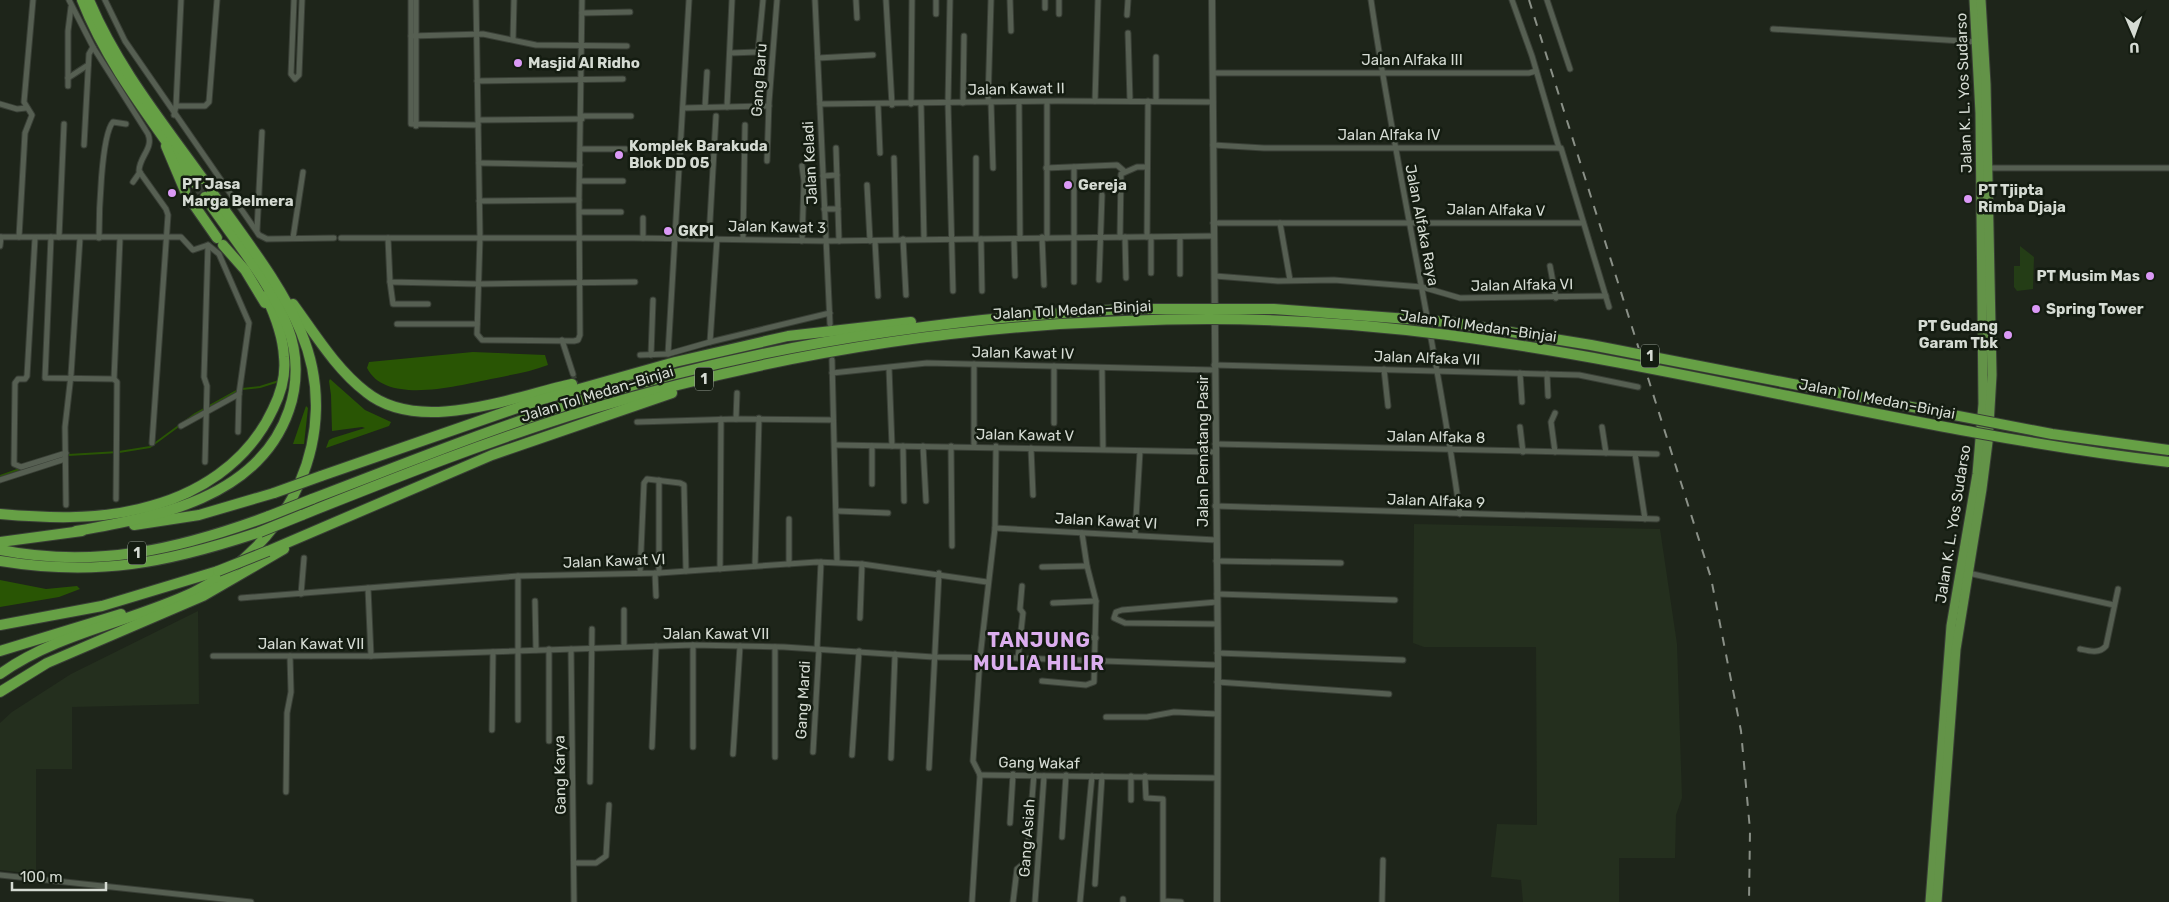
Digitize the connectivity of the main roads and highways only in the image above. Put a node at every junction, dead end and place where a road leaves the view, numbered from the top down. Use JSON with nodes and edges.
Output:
{"nodes":[{"id":1,"x":82,"y":0,"type":"edge"},
{"id":2,"x":89,"y":0,"type":"edge"},
{"id":3,"x":1974,"y":0,"type":"edge"},
{"id":4,"x":1981,"y":0,"type":"edge"},
{"id":5,"x":1980,"y":42,"type":"junction"},
{"id":6,"x":154,"y":122,"type":"junction"},
{"id":7,"x":185,"y":191,"type":"tunnel mouth"},
{"id":8,"x":194,"y":205,"type":"tunnel mouth"},
{"id":9,"x":237,"y":244,"type":"junction"},
{"id":10,"x":259,"y":260,"type":"junction"},
{"id":11,"x":1072,"y":311,"type":"junction"},
{"id":12,"x":280,"y":336,"type":"junction"},
{"id":13,"x":671,"y":358,"type":"junction"},
{"id":14,"x":733,"y":372,"type":"junction"},
{"id":15,"x":2169,"y":450,"type":"edge"},
{"id":16,"x":2169,"y":462,"type":"edge"},
{"id":17,"x":0,"y":509,"type":"edge"},
{"id":18,"x":0,"y":514,"type":"edge"},
{"id":19,"x":53,"y":518,"type":"junction"},
{"id":20,"x":76,"y":531,"type":"junction"},
{"id":21,"x":0,"y":542,"type":"edge"},
{"id":22,"x":0,"y":550,"type":"edge"},
{"id":23,"x":267,"y":555,"type":"junction"},
{"id":24,"x":0,"y":561,"type":"edge"},
{"id":25,"x":218,"y":574,"type":"junction"},
{"id":26,"x":0,"y":625,"type":"edge"},
{"id":27,"x":0,"y":651,"type":"edge"},
{"id":28,"x":0,"y":674,"type":"edge"},
{"id":29,"x":0,"y":692,"type":"edge"},
{"id":30,"x":1930,"y":902,"type":"edge"},
{"id":31,"x":1937,"y":902,"type":"edge"}],
"edges":[{"from":1,"to":6,"type":"highway"},
{"from":2,"to":6,"type":"highway"},
{"from":3,"to":5,"type":"highway","name":"Jalan K. L. Yos Sudarso"},
{"from":4,"to":5,"type":"highway","name":"Jalan K. L. Yos Sudarso"},
{"from":5,"to":30,"type":"highway","name":"Jalan K. L. Yos Sudarso"},
{"from":5,"to":31,"type":"highway","name":"Jalan K. L. Yos Sudarso"},
{"from":6,"to":7,"type":"highway"},
{"from":8,"to":12,"type":"highway"},
{"from":9,"to":10,"type":"highway"},
{"from":9,"to":12,"type":"highway"},
{"from":9,"to":20,"type":"highway"},
{"from":10,"to":13,"type":"highway"},
{"from":10,"to":25,"type":"highway"},
{"from":11,"to":13,"type":"highway"},
{"from":11,"to":15,"type":"highway","name":"Jalan Tol Medan–Binjai","number":"1","bridge":true},
{"from":11,"to":22,"type":"highway","name":"Jalan Tol Medan–Binjai","number":"1","bridge":true},
{"from":12,"to":19,"type":"highway"},
{"from":13,"to":20,"type":"highway","bridge":true},
{"from":14,"to":16,"type":"highway","name":"Jalan Tol Medan–Binjai","number":"1","bridge":true},
{"from":14,"to":23,"type":"highway"},
{"from":14,"to":24,"type":"highway","name":"Jalan Tol Medan–Binjai","number":"1","bridge":true},
{"from":17,"to":19,"type":"highway"},
{"from":18,"to":19,"type":"highway"},
{"from":20,"to":21,"type":"highway"},
{"from":23,"to":25,"type":"highway","bridge":true},
{"from":23,"to":29,"type":"highway"},
{"from":25,"to":26,"type":"highway"},
{"from":25,"to":27,"type":"highway"},
{"from":25,"to":28,"type":"highway"}]}
